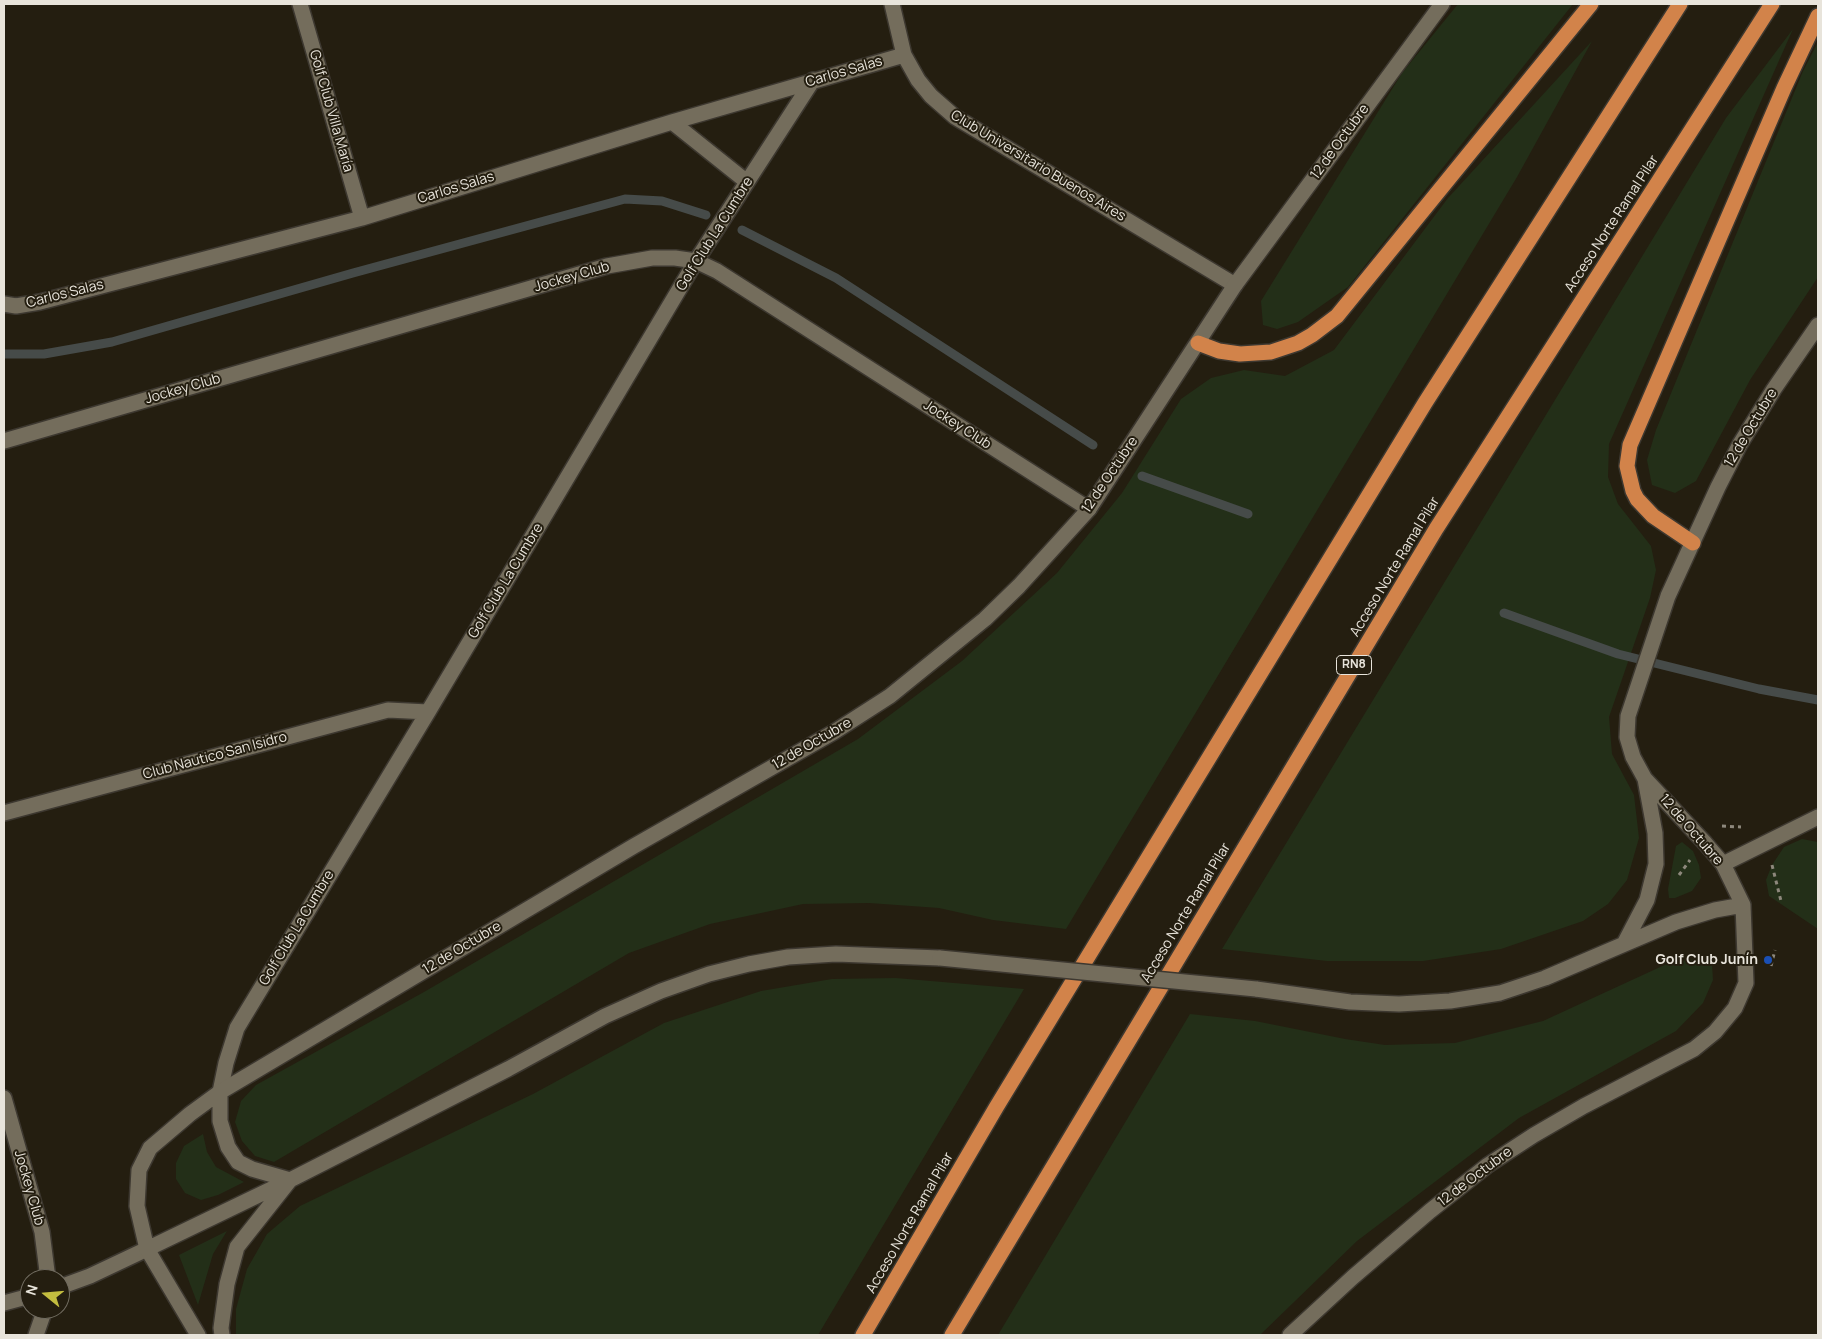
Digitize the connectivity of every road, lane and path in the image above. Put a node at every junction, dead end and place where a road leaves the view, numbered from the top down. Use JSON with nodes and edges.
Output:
{"nodes":[{"id":1,"x":300,"y":4,"type":"edge"},
{"id":2,"x":892,"y":4,"type":"edge"},
{"id":3,"x":1442,"y":4,"type":"edge"},
{"id":4,"x":1591,"y":4,"type":"edge"},
{"id":5,"x":1680,"y":4,"type":"edge"},
{"id":6,"x":1772,"y":4,"type":"edge"},
{"id":7,"x":1818,"y":16,"type":"edge"},
{"id":8,"x":904,"y":55,"type":"junction"},
{"id":9,"x":813,"y":80,"type":"junction"},
{"id":10,"x":672,"y":122,"type":"junction"},
{"id":11,"x":747,"y":182,"type":"junction"},
{"id":12,"x":362,"y":218,"type":"junction"},
{"id":13,"x":696,"y":262,"type":"junction"},
{"id":14,"x":1235,"y":285,"type":"junction"},
{"id":15,"x":4,"y":304,"type":"edge"},
{"id":16,"x":1818,"y":325,"type":"edge"},
{"id":17,"x":1198,"y":343,"type":"junction"},
{"id":18,"x":4,"y":441,"type":"edge"},
{"id":19,"x":1089,"y":509,"type":"junction"},
{"id":20,"x":1693,"y":543,"type":"junction"},
{"id":21,"x":428,"y":712,"type":"junction"},
{"id":22,"x":1645,"y":779,"type":"junction"},
{"id":23,"x":4,"y":813,"type":"edge"},
{"id":24,"x":1816,"y":821,"type":"edge"},
{"id":25,"x":1720,"y":826,"type":"dead end"},
{"id":26,"x":1744,"y":827,"type":"dead end"},
{"id":27,"x":1691,"y":857,"type":"dead end"},
{"id":28,"x":1723,"y":864,"type":"junction"},
{"id":29,"x":1772,"y":865,"type":"dead end"},
{"id":30,"x":1678,"y":876,"type":"dead end"},
{"id":31,"x":1781,"y":901,"type":"dead end"},
{"id":32,"x":1743,"y":905,"type":"junction"},
{"id":33,"x":1624,"y":944,"type":"junction"},
{"id":34,"x":1775,"y":950,"type":"dead end"},
{"id":35,"x":1770,"y":972,"type":"dead end"},
{"id":36,"x":220,"y":1092,"type":"junction"},
{"id":37,"x":4,"y":1098,"type":"edge"},
{"id":38,"x":290,"y":1180,"type":"junction"},
{"id":39,"x":148,"y":1249,"type":"junction"},
{"id":40,"x":47,"y":1269,"type":"edge"},
{"id":41,"x":70,"y":1283,"type":"edge"},
{"id":42,"x":20,"y":1299,"type":"edge"},
{"id":43,"x":4,"y":1303,"type":"edge"},
{"id":44,"x":42,"y":1319,"type":"edge"},
{"id":45,"x":36,"y":1335,"type":"edge"},
{"id":46,"x":198,"y":1335,"type":"edge"},
{"id":47,"x":222,"y":1335,"type":"edge"},
{"id":48,"x":863,"y":1335,"type":"edge"},
{"id":49,"x":952,"y":1335,"type":"edge"},
{"id":50,"x":1290,"y":1335,"type":"edge"}],
"edges":[{"from":1,"to":12,"type":"street","name":"Golf Club Villa María"},
{"from":2,"to":8,"type":"street","name":"Club Universitario Buenos Aires"},
{"from":3,"to":14,"type":"street","name":"12 de Octubre"},
{"from":4,"to":17,"type":"highway"},
{"from":5,"to":48,"type":"highway","name":"Acceso Norte Ramal Pilar"},
{"from":6,"to":49,"type":"highway","name":"Acceso Norte Ramal Pilar","number":"RN8"},
{"from":7,"to":20,"type":"highway"},
{"from":8,"to":9,"type":"street","name":"Carlos Salas"},
{"from":8,"to":14,"type":"street","name":"Club Universitario Buenos Aires"},
{"from":9,"to":10,"type":"street","name":"Carlos Salas"},
{"from":9,"to":11,"type":"street","name":"Golf Club La Cumbre"},
{"from":10,"to":11,"type":"street"},
{"from":10,"to":12,"type":"street","name":"Carlos Salas"},
{"from":11,"to":13,"type":"street","name":"Golf Club La Cumbre"},
{"from":12,"to":15,"type":"street","name":"Carlos Salas"},
{"from":13,"to":18,"type":"street","name":"Jockey Club"},
{"from":13,"to":19,"type":"street","name":"Jockey Club"},
{"from":13,"to":21,"type":"street","name":"Golf Club La Cumbre"},
{"from":14,"to":17,"type":"street","name":"12 de Octubre"},
{"from":16,"to":20,"type":"street","name":"12 de Octubre"},
{"from":17,"to":19,"type":"street","name":"12 de Octubre"},
{"from":19,"to":36,"type":"street","name":"12 de Octubre"},
{"from":20,"to":22,"type":"street","name":"12 de Octubre"},
{"from":21,"to":23,"type":"street","name":"Club Nautico San Isidro"},
{"from":21,"to":36,"type":"street","name":"Golf Club La Cumbre"},
{"from":22,"to":28,"type":"street","name":"12 de Octubre"},
{"from":22,"to":33,"type":"street"},
{"from":24,"to":28,"type":"street"},
{"from":25,"to":26,"type":"path"},
{"from":27,"to":30,"type":"path"},
{"from":28,"to":32,"type":"street","name":"12 de Octubre"},
{"from":29,"to":31,"type":"path"},
{"from":32,"to":33,"type":"street"},
{"from":32,"to":50,"type":"street","name":"12 de Octubre"},
{"from":33,"to":38,"type":"street","bridge":true},
{"from":34,"to":35,"type":"path"},
{"from":36,"to":38,"type":"street","name":"Golf Club La Cumbre"},
{"from":36,"to":39,"type":"street","name":"12 de Octubre"},
{"from":37,"to":40,"type":"street","name":"Jockey Club"},
{"from":38,"to":39,"type":"street"},
{"from":38,"to":47,"type":"street"},
{"from":39,"to":41,"type":"street"},
{"from":39,"to":46,"type":"street","name":"12 de Octubre"},
{"from":42,"to":43,"type":"street"},
{"from":44,"to":45,"type":"street"}]}
